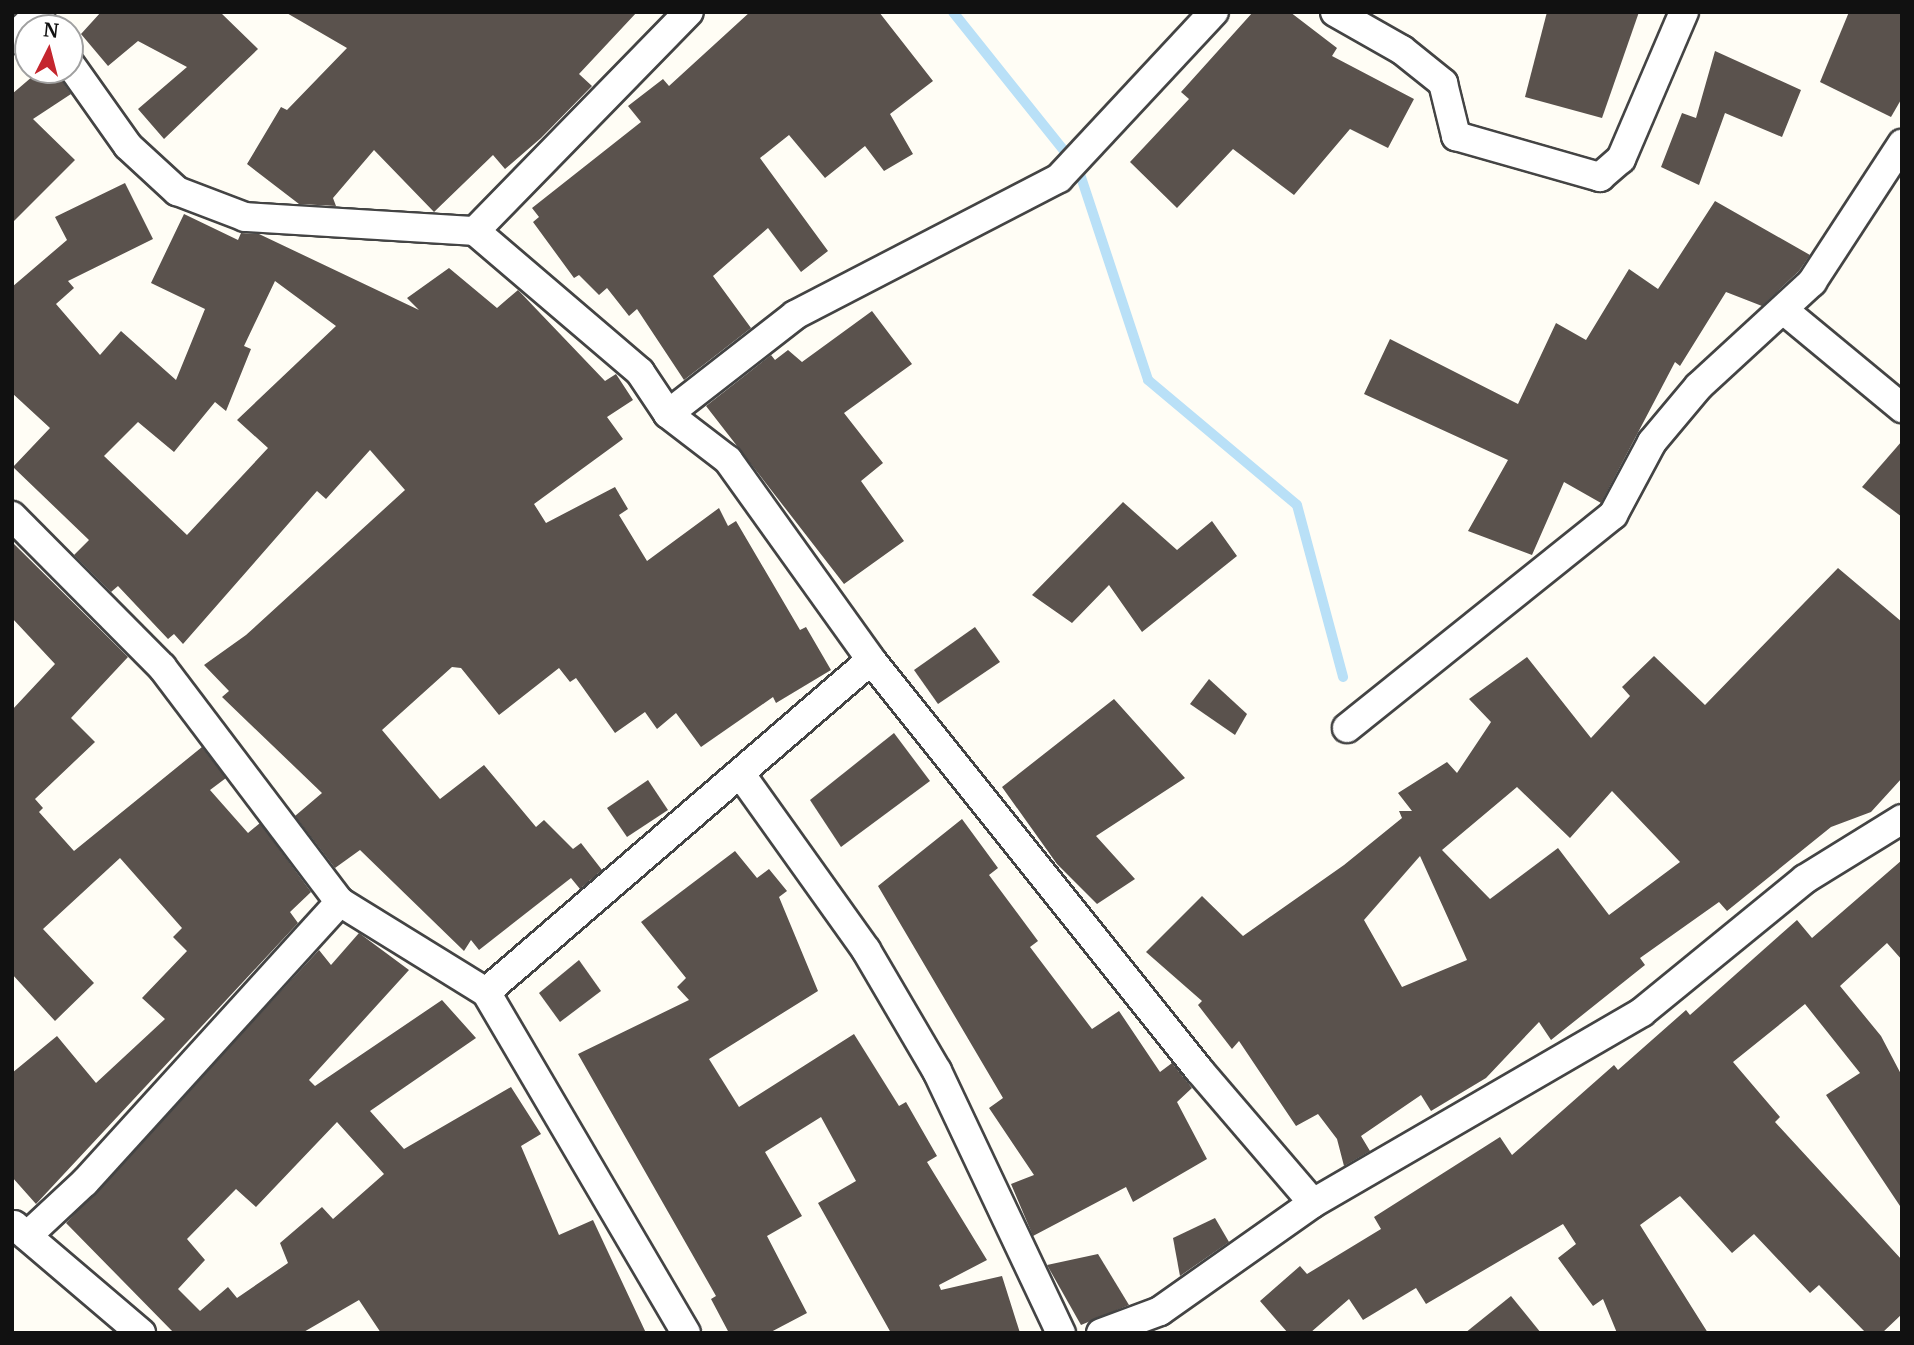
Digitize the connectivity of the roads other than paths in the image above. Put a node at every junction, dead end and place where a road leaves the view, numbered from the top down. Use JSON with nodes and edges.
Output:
{"nodes":[{"id":1,"x":689,"y":12,"type":"edge"},
{"id":2,"x":1214,"y":12,"type":"edge"},
{"id":3,"x":1335,"y":12,"type":"edge"},
{"id":4,"x":1684,"y":12,"type":"edge"},
{"id":5,"x":84,"y":84,"type":"edge"},
{"id":6,"x":1902,"y":144,"type":"edge"},
{"id":7,"x":475,"y":231,"type":"junction"},
{"id":8,"x":1786,"y":312,"type":"junction"},
{"id":9,"x":1902,"y":408,"type":"edge"},
{"id":10,"x":668,"y":414,"type":"junction"},
{"id":11,"x":12,"y":516,"type":"edge"},
{"id":12,"x":871,"y":660,"type":"junction"},
{"id":13,"x":1347,"y":728,"type":"dead end"},
{"id":14,"x":742,"y":776,"type":"junction"},
{"id":15,"x":1902,"y":819,"type":"edge"},
{"id":16,"x":340,"y":902,"type":"junction"},
{"id":17,"x":486,"y":992,"type":"junction"},
{"id":18,"x":1313,"y":1203,"type":"junction"},
{"id":19,"x":20,"y":1230,"type":"edge"},
{"id":20,"x":1141,"y":1326,"type":"edge"},
{"id":21,"x":141,"y":1333,"type":"edge"},
{"id":22,"x":686,"y":1333,"type":"edge"},
{"id":23,"x":1061,"y":1333,"type":"edge"},
{"id":24,"x":1101,"y":1333,"type":"edge"}],
"edges":[{"from":1,"to":7,"type":"street"},
{"from":2,"to":10,"type":"street"},
{"from":3,"to":4,"type":"street"},
{"from":5,"to":7,"type":"street"},
{"from":6,"to":8,"type":"street"},
{"from":7,"to":10,"type":"street"},
{"from":8,"to":9,"type":"street"},
{"from":8,"to":13,"type":"street"},
{"from":10,"to":12,"type":"street"},
{"from":11,"to":16,"type":"street"},
{"from":12,"to":14,"type":"street"},
{"from":12,"to":18,"type":"street"},
{"from":14,"to":17,"type":"street"},
{"from":14,"to":23,"type":"street"},
{"from":15,"to":18,"type":"street"},
{"from":16,"to":17,"type":"street"},
{"from":16,"to":19,"type":"street"},
{"from":17,"to":22,"type":"street"},
{"from":18,"to":20,"type":"street"},
{"from":19,"to":21,"type":"street"},
{"from":20,"to":24,"type":"street"}]}
